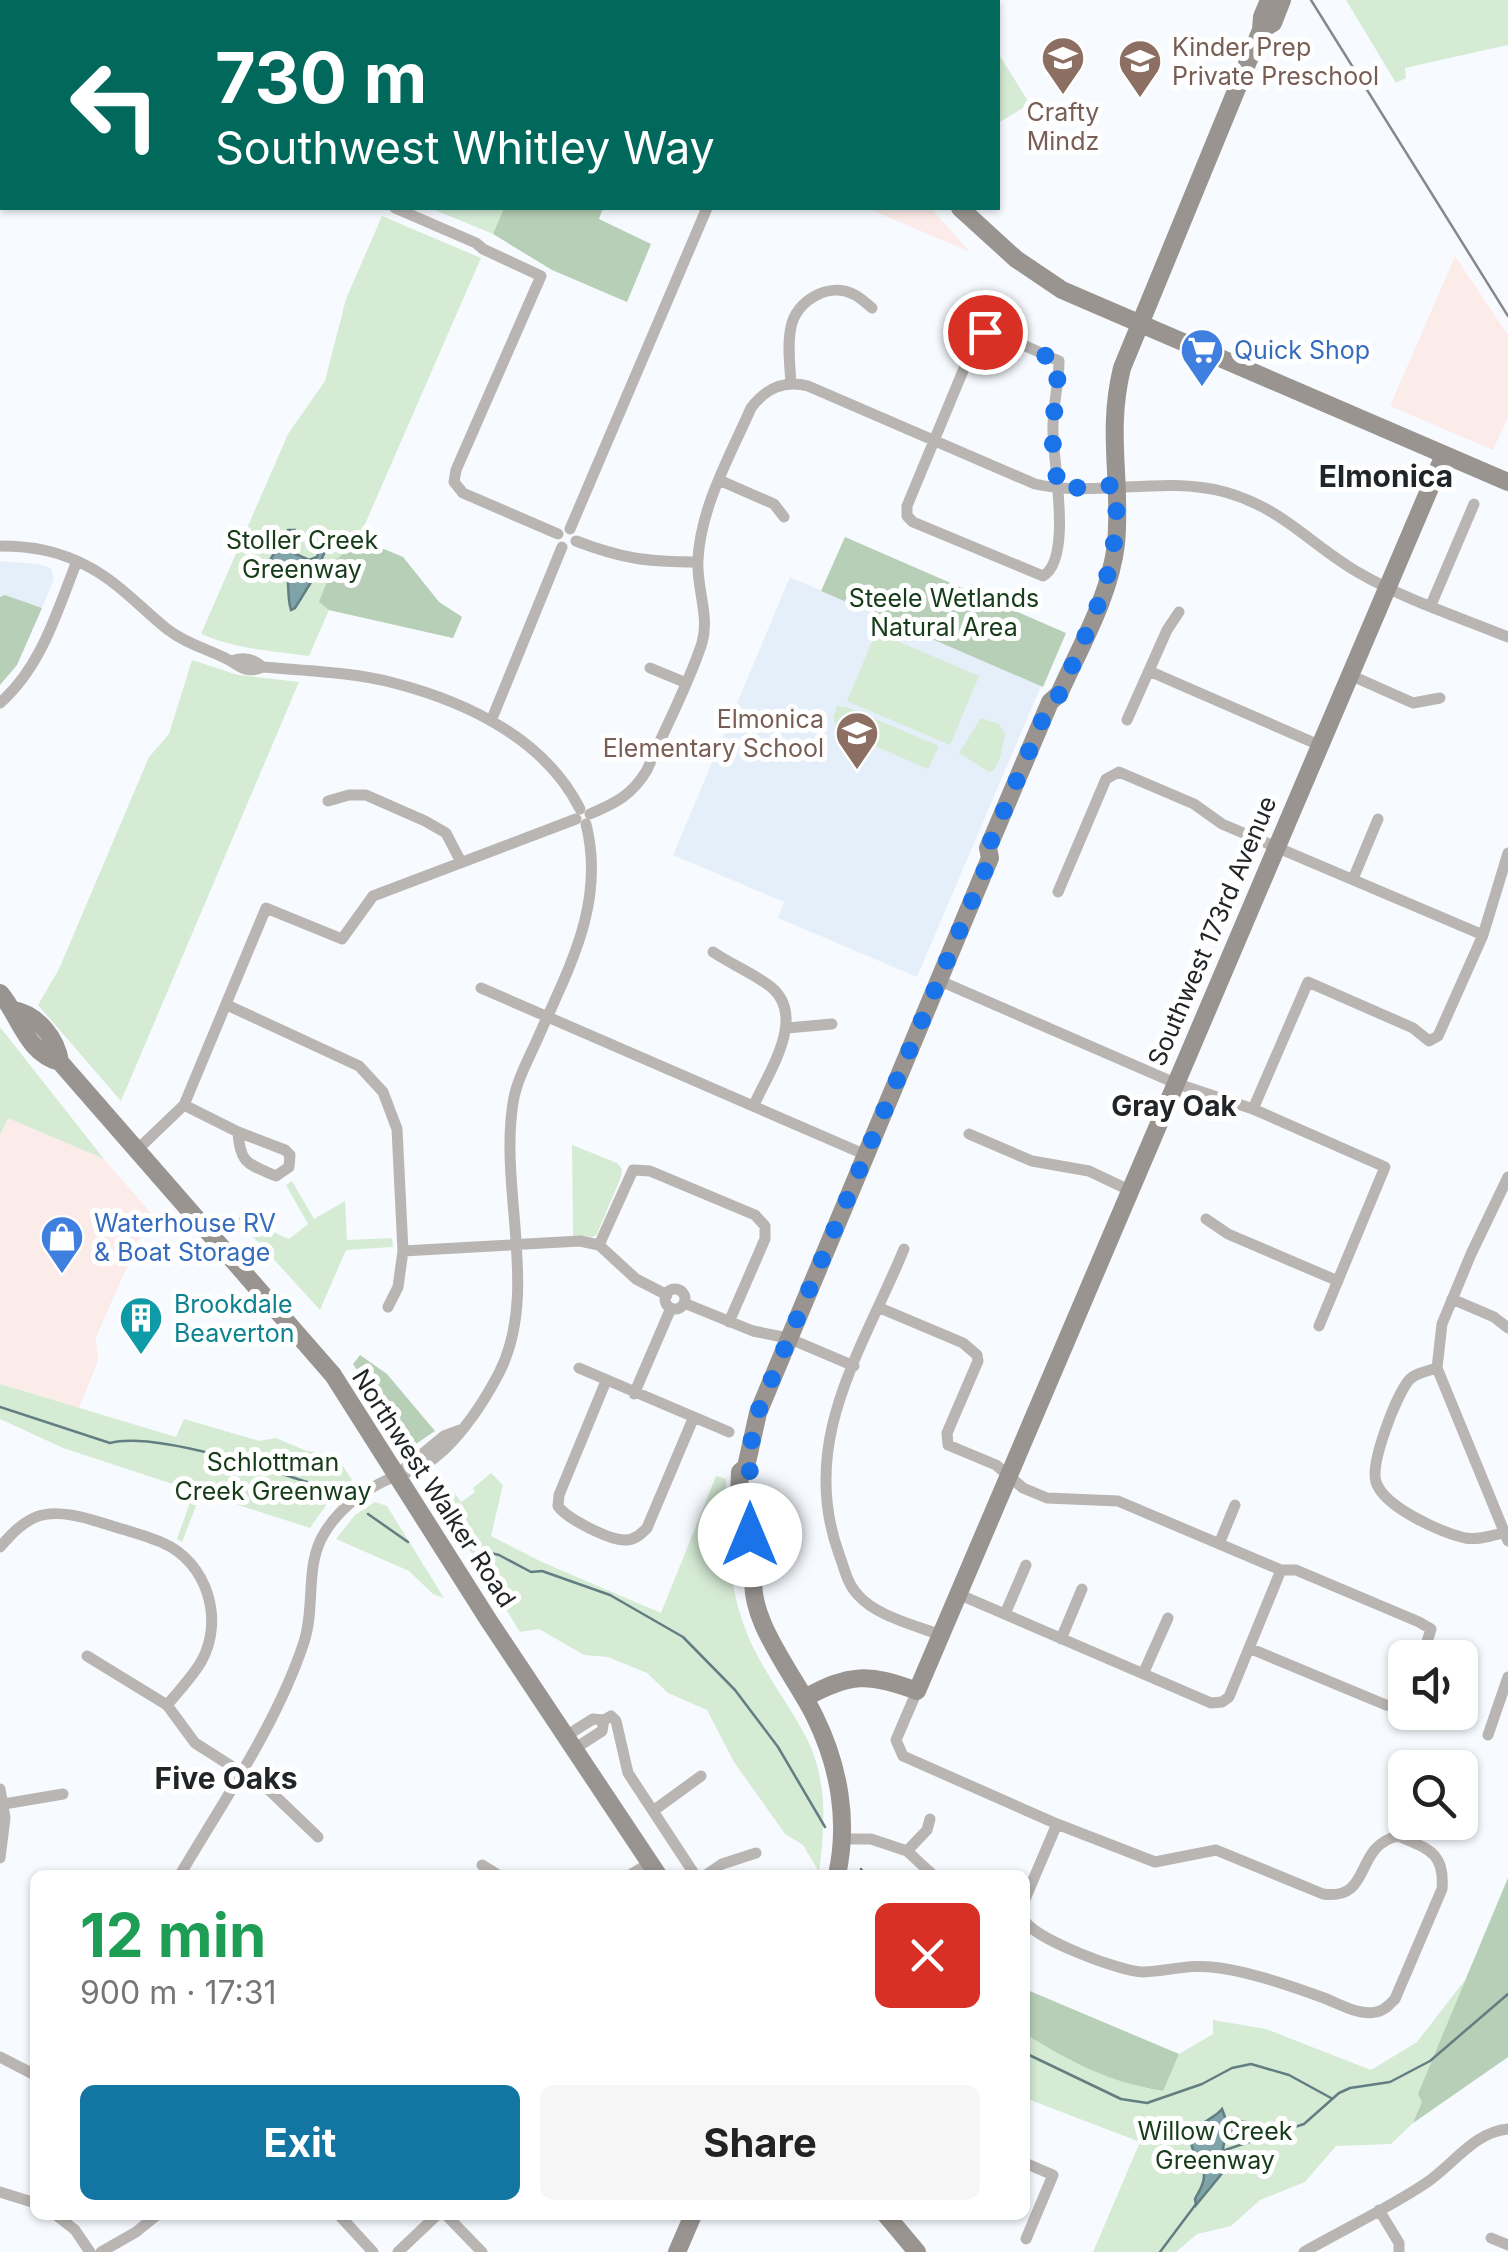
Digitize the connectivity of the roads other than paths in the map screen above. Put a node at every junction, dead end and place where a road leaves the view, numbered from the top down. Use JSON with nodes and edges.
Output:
{"nodes":[{"id":1,"x":1269,"y":0,"type":"edge"},
{"id":2,"x":1282,"y":0,"type":"edge"},
{"id":3,"x":1261,"y":30,"type":"junction"},
{"id":4,"x":400,"y":210,"type":"edge"},
{"id":5,"x":706,"y":210,"type":"edge"},
{"id":6,"x":962,"y":210,"type":"edge"},
{"id":7,"x":872,"y":308,"type":"dead end"},
{"id":8,"x":1140,"y":324,"type":"junction"},
{"id":9,"x":790,"y":384,"type":"junction"},
{"id":10,"x":934,"y":440,"type":"junction"},
{"id":11,"x":1444,"y":455,"type":"junction"},
{"id":12,"x":719,"y":480,"type":"junction"},
{"id":13,"x":1508,"y":482,"type":"edge"},
{"id":14,"x":1116,"y":485,"type":"junction"},
{"id":15,"x":1058,"y":489,"type":"junction"},
{"id":16,"x":1474,"y":504,"type":"dead end"},
{"id":17,"x":784,"y":517,"type":"dead end"},
{"id":18,"x":567,"y":538,"type":"junction"},
{"id":19,"x":0,"y":546,"type":"edge"},
{"id":20,"x":77,"y":561,"type":"junction"},
{"id":21,"x":698,"y":562,"type":"junction"},
{"id":22,"x":1388,"y":587,"type":"junction"},
{"id":23,"x":1431,"y":606,"type":"junction"},
{"id":24,"x":1179,"y":612,"type":"dead end"},
{"id":25,"x":1508,"y":637,"type":"edge"},
{"id":26,"x":650,"y":668,"type":"dead end"},
{"id":27,"x":1149,"y":670,"type":"junction"},
{"id":28,"x":1350,"y":676,"type":"junction"},
{"id":29,"x":684,"y":682,"type":"junction"},
{"id":30,"x":1440,"y":698,"type":"dead end"},
{"id":31,"x":0,"y":702,"type":"edge"},
{"id":32,"x":490,"y":720,"type":"junction"},
{"id":33,"x":1127,"y":720,"type":"dead end"},
{"id":34,"x":1319,"y":745,"type":"junction"},
{"id":35,"x":328,"y":801,"type":"dead end"},
{"id":36,"x":583,"y":817,"type":"junction"},
{"id":37,"x":1378,"y":819,"type":"dead end"},
{"id":38,"x":1275,"y":847,"type":"junction"},
{"id":39,"x":1508,"y":852,"type":"edge"},
{"id":40,"x":461,"y":862,"type":"junction"},
{"id":41,"x":1353,"y":880,"type":"junction"},
{"id":42,"x":1058,"y":892,"type":"dead end"},
{"id":43,"x":1483,"y":935,"type":"junction"},
{"id":44,"x":713,"y":952,"type":"dead end"},
{"id":45,"x":938,"y":980,"type":"junction"},
{"id":46,"x":482,"y":988,"type":"dead end"},
{"id":47,"x":0,"y":993,"type":"edge"},
{"id":48,"x":227,"y":1005,"type":"junction"},
{"id":49,"x":547,"y":1017,"type":"junction"},
{"id":50,"x":832,"y":1024,"type":"dead end"},
{"id":51,"x":786,"y":1028,"type":"junction"},
{"id":52,"x":1175,"y":1082,"type":"junction"},
{"id":53,"x":754,"y":1104,"type":"junction"},
{"id":54,"x":184,"y":1105,"type":"junction"},
{"id":55,"x":1254,"y":1109,"type":"junction"},
{"id":56,"x":238,"y":1132,"type":"junction"},
{"id":57,"x":969,"y":1134,"type":"dead end"},
{"id":58,"x":137,"y":1150,"type":"junction"},
{"id":59,"x":866,"y":1154,"type":"junction"},
{"id":60,"x":1508,"y":1178,"type":"edge"},
{"id":61,"x":1130,"y":1190,"type":"junction"},
{"id":62,"x":1206,"y":1219,"type":"dead end"},
{"id":63,"x":598,"y":1245,"type":"junction"},
{"id":64,"x":515,"y":1247,"type":"junction"},
{"id":65,"x":904,"y":1249,"type":"dead end"},
{"id":66,"x":404,"y":1251,"type":"junction"},
{"id":67,"x":1338,"y":1281,"type":"junction"},
{"id":68,"x":666,"y":1295,"type":"junction"},
{"id":69,"x":1452,"y":1298,"type":"junction"},
{"id":70,"x":684,"y":1303,"type":"junction"},
{"id":71,"x":388,"y":1308,"type":"dead end"},
{"id":72,"x":671,"y":1308,"type":"junction"},
{"id":73,"x":880,"y":1308,"type":"junction"},
{"id":74,"x":729,"y":1322,"type":"junction"},
{"id":75,"x":1319,"y":1326,"type":"dead end"},
{"id":76,"x":1508,"y":1328,"type":"edge"},
{"id":77,"x":788,"y":1338,"type":"junction"},
{"id":78,"x":854,"y":1366,"type":"junction"},
{"id":79,"x":579,"y":1368,"type":"dead end"},
{"id":80,"x":1437,"y":1368,"type":"junction"},
{"id":81,"x":606,"y":1381,"type":"junction"},
{"id":82,"x":634,"y":1394,"type":"junction"},
{"id":83,"x":693,"y":1419,"type":"junction"},
{"id":84,"x":729,"y":1432,"type":"dead end"},
{"id":85,"x":1009,"y":1475,"type":"junction"},
{"id":86,"x":396,"y":1476,"type":"junction"},
{"id":87,"x":1235,"y":1505,"type":"dead end"},
{"id":88,"x":1506,"y":1537,"type":"edge"},
{"id":89,"x":1219,"y":1544,"type":"junction"},
{"id":90,"x":0,"y":1547,"type":"edge"},
{"id":91,"x":1026,"y":1565,"type":"dead end"},
{"id":92,"x":1281,"y":1570,"type":"junction"},
{"id":93,"x":1082,"y":1588,"type":"dead end"},
{"id":94,"x":958,"y":1594,"type":"junction"},
{"id":95,"x":1005,"y":1614,"type":"junction"},
{"id":96,"x":1168,"y":1618,"type":"dead end"},
{"id":97,"x":940,"y":1635,"type":"junction"},
{"id":98,"x":1061,"y":1638,"type":"junction"},
{"id":99,"x":1428,"y":1640,"type":"edge"},
{"id":100,"x":1249,"y":1648,"type":"junction"},
{"id":101,"x":87,"y":1656,"type":"dead end"},
{"id":102,"x":1144,"y":1674,"type":"junction"},
{"id":103,"x":1508,"y":1677,"type":"edge"},
{"id":104,"x":917,"y":1691,"type":"junction"},
{"id":105,"x":805,"y":1698,"type":"junction"},
{"id":106,"x":167,"y":1704,"type":"junction"},
{"id":107,"x":1388,"y":1705,"type":"edge"},
{"id":108,"x":1488,"y":1735,"type":"dead end"},
{"id":109,"x":570,"y":1743,"type":"junction"},
{"id":110,"x":240,"y":1772,"type":"junction"},
{"id":111,"x":701,"y":1776,"type":"dead end"},
{"id":112,"x":0,"y":1789,"type":"edge"},
{"id":113,"x":63,"y":1794,"type":"dead end"},
{"id":114,"x":4,"y":1804,"type":"junction"},
{"id":115,"x":653,"y":1811,"type":"junction"},
{"id":116,"x":930,"y":1819,"type":"dead end"},
{"id":117,"x":1058,"y":1824,"type":"junction"},
{"id":118,"x":318,"y":1837,"type":"dead end"},
{"id":119,"x":842,"y":1840,"type":"junction"},
{"id":120,"x":756,"y":1852,"type":"dead end"},
{"id":121,"x":907,"y":1852,"type":"junction"},
{"id":122,"x":0,"y":1858,"type":"edge"},
{"id":123,"x":482,"y":1865,"type":"dead end"},
{"id":124,"x":654,"y":1869,"type":"edge"},
{"id":125,"x":183,"y":1870,"type":"edge"},
{"id":126,"x":490,"y":1870,"type":"edge"},
{"id":127,"x":692,"y":1870,"type":"edge"},
{"id":128,"x":713,"y":1870,"type":"edge"},
{"id":129,"x":838,"y":1870,"type":"edge"},
{"id":130,"x":927,"y":1870,"type":"edge"},
{"id":131,"x":1030,"y":1888,"type":"edge"},
{"id":132,"x":1030,"y":1926,"type":"edge"},
{"id":133,"x":0,"y":2057,"type":"edge"},
{"id":134,"x":30,"y":2072,"type":"edge"},
{"id":135,"x":1508,"y":2129,"type":"edge"},
{"id":136,"x":1030,"y":2165,"type":"edge"},
{"id":137,"x":0,"y":2192,"type":"edge"},
{"id":138,"x":30,"y":2202,"type":"edge"},
{"id":139,"x":1379,"y":2210,"type":"junction"},
{"id":140,"x":62,"y":2220,"type":"edge"},
{"id":141,"x":151,"y":2220,"type":"edge"},
{"id":142,"x":344,"y":2220,"type":"edge"},
{"id":143,"x":432,"y":2220,"type":"edge"},
{"id":144,"x":451,"y":2220,"type":"edge"},
{"id":145,"x":691,"y":2220,"type":"edge"},
{"id":146,"x":890,"y":2220,"type":"edge"},
{"id":147,"x":1491,"y":2238,"type":"dead end"},
{"id":148,"x":1026,"y":2239,"type":"dead end"},
{"id":149,"x":1508,"y":2245,"type":"edge"},
{"id":150,"x":90,"y":2252,"type":"edge"},
{"id":151,"x":101,"y":2252,"type":"edge"},
{"id":152,"x":373,"y":2252,"type":"edge"},
{"id":153,"x":398,"y":2252,"type":"edge"},
{"id":154,"x":482,"y":2252,"type":"edge"},
{"id":155,"x":677,"y":2252,"type":"edge"},
{"id":156,"x":917,"y":2252,"type":"edge"},
{"id":157,"x":1304,"y":2252,"type":"edge"},
{"id":158,"x":1400,"y":2252,"type":"edge"}],
"edges":[{"from":1,"to":3,"type":"main road"},
{"from":2,"to":3,"type":"main road"},
{"from":3,"to":8,"type":"main road"},
{"from":4,"to":18,"type":"street"},
{"from":5,"to":18,"type":"street"},
{"from":6,"to":8,"type":"main road"},
{"from":7,"to":9,"type":"street"},
{"from":8,"to":11,"type":"main road"},
{"from":8,"to":14,"type":"main road"},
{"from":9,"to":10,"type":"street"},
{"from":9,"to":12,"type":"street"},
{"from":10,"to":15,"type":"street"},
{"from":10,"to":15,"type":"street"},
{"from":10,"to":15,"type":"street"},
{"from":11,"to":13,"type":"main road"},
{"from":11,"to":22,"type":"main road","name":"Southwest 173rd Avenue"},
{"from":12,"to":17,"type":"street"},
{"from":12,"to":21,"type":"street"},
{"from":14,"to":15,"type":"street"},
{"from":14,"to":22,"type":"street"},
{"from":14,"to":45,"type":"main road"},
{"from":16,"to":23,"type":"street"},
{"from":18,"to":21,"type":"street"},
{"from":18,"to":32,"type":"street"},
{"from":19,"to":20,"type":"street"},
{"from":20,"to":31,"type":"street"},
{"from":20,"to":32,"type":"street"},
{"from":21,"to":29,"type":"street"},
{"from":22,"to":23,"type":"street"},
{"from":22,"to":28,"type":"main road","name":"Southwest 173rd Avenue"},
{"from":23,"to":25,"type":"street"},
{"from":24,"to":27,"type":"street"},
{"from":26,"to":29,"type":"street"},
{"from":27,"to":33,"type":"street"},
{"from":27,"to":34,"type":"street"},
{"from":28,"to":30,"type":"street"},
{"from":28,"to":34,"type":"main road","name":"Southwest 173rd Avenue"},
{"from":29,"to":36,"type":"street"},
{"from":32,"to":36,"type":"street"},
{"from":34,"to":38,"type":"main road","name":"Southwest 173rd Avenue"},
{"from":35,"to":40,"type":"street"},
{"from":36,"to":40,"type":"street"},
{"from":36,"to":49,"type":"street"},
{"from":37,"to":41,"type":"street"},
{"from":38,"to":41,"type":"street"},
{"from":38,"to":42,"type":"street"},
{"from":38,"to":52,"type":"main road","name":"Southwest 173rd Avenue"},
{"from":39,"to":43,"type":"street"},
{"from":40,"to":48,"type":"street"},
{"from":41,"to":43,"type":"street"},
{"from":43,"to":55,"type":"street"},
{"from":44,"to":51,"type":"street"},
{"from":45,"to":52,"type":"street"},
{"from":45,"to":59,"type":"main road"},
{"from":46,"to":49,"type":"street"},
{"from":47,"to":58,"type":"main road","name":"Northwest Walker Road"},
{"from":48,"to":54,"type":"street"},
{"from":48,"to":66,"type":"street"},
{"from":49,"to":53,"type":"street"},
{"from":49,"to":64,"type":"street"},
{"from":50,"to":51,"type":"street"},
{"from":51,"to":53,"type":"street"},
{"from":52,"to":55,"type":"street"},
{"from":52,"to":61,"type":"main road","name":"Southwest 173rd Avenue"},
{"from":53,"to":59,"type":"street"},
{"from":54,"to":56,"type":"street"},
{"from":54,"to":58,"type":"street"},
{"from":55,"to":67,"type":"street"},
{"from":56,"to":56,"type":"street"},
{"from":57,"to":61,"type":"street"},
{"from":58,"to":86,"type":"main road","name":"Northwest Walker Road"},
{"from":59,"to":77,"type":"main road"},
{"from":60,"to":69,"type":"street"},
{"from":61,"to":85,"type":"main road","name":"Southwest 173rd Avenue"},
{"from":62,"to":67,"type":"street"},
{"from":63,"to":64,"type":"street"},
{"from":63,"to":68,"type":"street"},
{"from":63,"to":74,"type":"street"},
{"from":64,"to":66,"type":"street"},
{"from":64,"to":86,"type":"street"},
{"from":65,"to":73,"type":"street"},
{"from":66,"to":71,"type":"street"},
{"from":67,"to":75,"type":"street"},
{"from":68,"to":70,"type":"street"},
{"from":68,"to":72,"type":"street"},
{"from":69,"to":76,"type":"street"},
{"from":69,"to":80,"type":"street"},
{"from":70,"to":72,"type":"street"},
{"from":70,"to":74,"type":"street"},
{"from":72,"to":82,"type":"street"},
{"from":73,"to":78,"type":"street"},
{"from":73,"to":85,"type":"street"},
{"from":74,"to":77,"type":"street"},
{"from":77,"to":78,"type":"street"},
{"from":77,"to":105,"type":"main road"},
{"from":78,"to":97,"type":"street"},
{"from":79,"to":81,"type":"street"},
{"from":80,"to":88,"type":"street"},
{"from":80,"to":88,"type":"street"},
{"from":81,"to":82,"type":"street"},
{"from":81,"to":83,"type":"street"},
{"from":82,"to":83,"type":"street"},
{"from":83,"to":84,"type":"street"},
{"from":85,"to":89,"type":"street"},
{"from":85,"to":94,"type":"main road","name":"Southwest 173rd Avenue"},
{"from":86,"to":109,"type":"main road","name":"Northwest Walker Road"},
{"from":86,"to":110,"type":"street"},
{"from":87,"to":89,"type":"street"},
{"from":89,"to":92,"type":"street"},
{"from":90,"to":106,"type":"street"},
{"from":91,"to":95,"type":"street"},
{"from":92,"to":99,"type":"street"},
{"from":92,"to":100,"type":"street"},
{"from":93,"to":98,"type":"street"},
{"from":94,"to":95,"type":"street"},
{"from":94,"to":97,"type":"main road","name":"Southwest 173rd Avenue"},
{"from":95,"to":98,"type":"street"},
{"from":96,"to":102,"type":"street"},
{"from":97,"to":104,"type":"main road","name":"Southwest 173rd Avenue"},
{"from":98,"to":102,"type":"street"},
{"from":100,"to":102,"type":"street"},
{"from":100,"to":107,"type":"street"},
{"from":101,"to":106,"type":"street"},
{"from":103,"to":108,"type":"street"},
{"from":104,"to":105,"type":"main road"},
{"from":104,"to":117,"type":"street"},
{"from":105,"to":119,"type":"main road"},
{"from":106,"to":110,"type":"street"},
{"from":109,"to":115,"type":"street"},
{"from":109,"to":124,"type":"main road","name":"Northwest Walker Road"},
{"from":110,"to":118,"type":"street"},
{"from":110,"to":125,"type":"street"},
{"from":111,"to":115,"type":"street"},
{"from":112,"to":114,"type":"street"},
{"from":113,"to":114,"type":"street"},
{"from":114,"to":122,"type":"street"},
{"from":115,"to":127,"type":"street"},
{"from":116,"to":121,"type":"street"},
{"from":117,"to":131,"type":"street"},
{"from":117,"to":132,"type":"street"},
{"from":119,"to":121,"type":"street"},
{"from":119,"to":129,"type":"main road"},
{"from":120,"to":128,"type":"street"},
{"from":121,"to":130,"type":"street"},
{"from":123,"to":126,"type":"street"},
{"from":133,"to":134,"type":"street"},
{"from":135,"to":139,"type":"street"},
{"from":136,"to":148,"type":"street"},
{"from":137,"to":138,"type":"street"},
{"from":139,"to":157,"type":"street"},
{"from":139,"to":158,"type":"street"},
{"from":140,"to":150,"type":"street"},
{"from":141,"to":151,"type":"street"},
{"from":142,"to":152,"type":"street"},
{"from":143,"to":153,"type":"street"},
{"from":144,"to":154,"type":"street"},
{"from":145,"to":155,"type":"main road"},
{"from":146,"to":156,"type":"main road"},
{"from":147,"to":149,"type":"street"}]}
